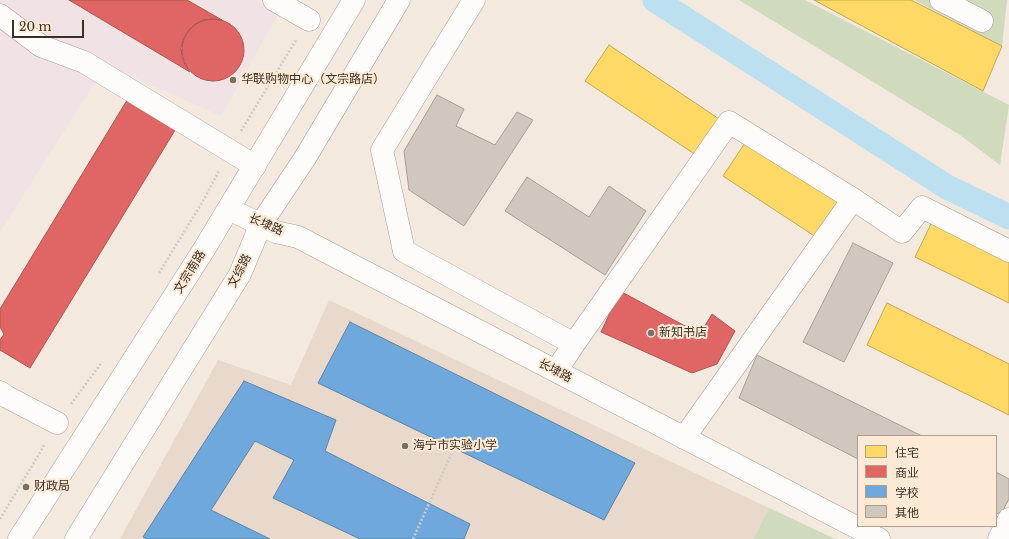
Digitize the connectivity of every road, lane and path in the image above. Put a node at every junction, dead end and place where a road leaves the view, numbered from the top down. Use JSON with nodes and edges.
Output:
{"nodes":[{"id":1,"x":274,"y":0,"type":"edge"},
{"id":2,"x":354,"y":0,"type":"edge"},
{"id":3,"x":399,"y":0,"type":"edge"},
{"id":4,"x":474,"y":0,"type":"edge"},
{"id":5,"x":941,"y":0,"type":"edge"},
{"id":6,"x":0,"y":15,"type":"edge"},
{"id":7,"x":309,"y":20,"type":"joint"},
{"id":8,"x":982,"y":21,"type":"dead end"},
{"id":9,"x":230,"y":151,"type":"junction"},
{"id":10,"x":255,"y":166,"type":"junction"},
{"id":11,"x":852,"y":199,"type":"junction"},
{"id":12,"x":228,"y":209,"type":"junction"},
{"id":13,"x":261,"y":224,"type":"junction"},
{"id":14,"x":1009,"y":251,"type":"edge"},
{"id":15,"x":158,"y":275,"type":"dead end"},
{"id":16,"x":574,"y":344,"type":"junction"},
{"id":17,"x":102,"y":362,"type":"dead end"},
{"id":18,"x":556,"y":371,"type":"junction"},
{"id":19,"x":0,"y":392,"type":"edge"},
{"id":20,"x":58,"y":423,"type":"junction"},
{"id":21,"x":684,"y":438,"type":"junction"},
{"id":22,"x":454,"y":448,"type":"dead end"},
{"id":23,"x":0,"y":519,"type":"edge"},
{"id":24,"x":1009,"y":519,"type":"edge"},
{"id":25,"x":19,"y":539,"type":"edge"},
{"id":26,"x":76,"y":539,"type":"edge"},
{"id":27,"x":413,"y":539,"type":"edge"},
{"id":28,"x":879,"y":539,"type":"edge"},
{"id":29,"x":999,"y":539,"type":"edge"}],
"edges":[{"from":1,"to":7,"type":"main road"},
{"from":2,"to":10,"type":"main road","name":"文宗南路"},
{"from":3,"to":13,"type":"main road","name":"文综路"},
{"from":4,"to":16,"type":"main road"},
{"from":5,"to":8,"type":"main road"},
{"from":6,"to":9,"type":"main road"},
{"from":7,"to":9,"type":"path"},
{"from":9,"to":10,"type":"main road"},
{"from":9,"to":15,"type":"path"},
{"from":10,"to":12,"type":"main road","name":"文宗南路"},
{"from":11,"to":14,"type":"main road"},
{"from":11,"to":16,"type":"main road"},
{"from":11,"to":21,"type":"main road"},
{"from":12,"to":13,"type":"main road","name":"长埭路"},
{"from":12,"to":25,"type":"main road","name":"文宗南路"},
{"from":13,"to":18,"type":"main road","name":"长埭路"},
{"from":13,"to":26,"type":"main road","name":"文综路"},
{"from":16,"to":18,"type":"main road"},
{"from":17,"to":20,"type":"path"},
{"from":18,"to":21,"type":"main road","name":"长埭路"},
{"from":19,"to":20,"type":"main road"},
{"from":20,"to":23,"type":"path"},
{"from":21,"to":28,"type":"main road","name":"长埭路"},
{"from":22,"to":27,"type":"path"},
{"from":24,"to":29,"type":"main road"}]}
